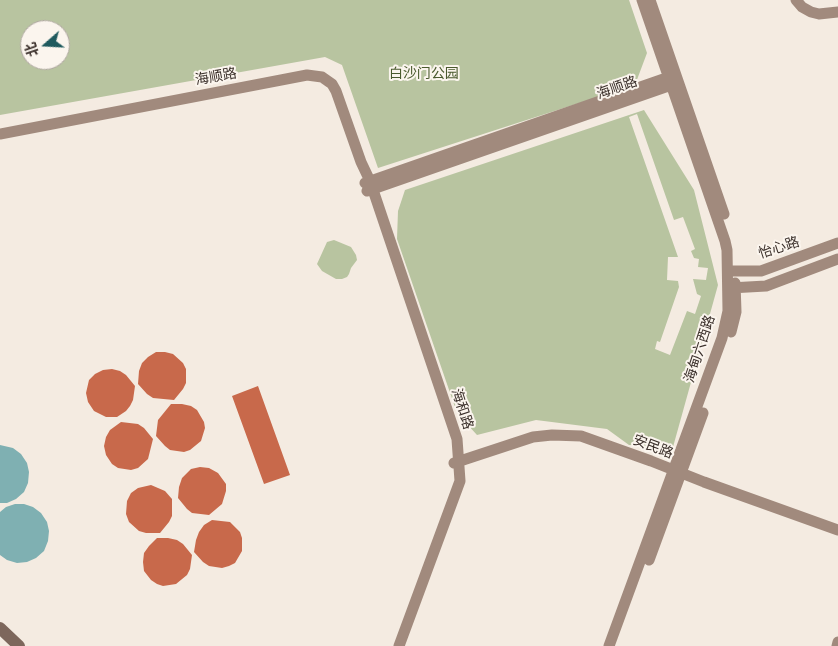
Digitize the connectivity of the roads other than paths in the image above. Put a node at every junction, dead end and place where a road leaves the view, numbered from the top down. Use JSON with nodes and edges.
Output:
{"nodes":[{"id":1,"x":642,"y":0,"type":"edge"},
{"id":2,"x":650,"y":0,"type":"edge"},
{"id":3,"x":796,"y":0,"type":"edge"},
{"id":4,"x":801,"y":0,"type":"edge"},
{"id":5,"x":838,"y":8,"type":"edge"},
{"id":6,"x":838,"y":12,"type":"edge"},
{"id":7,"x":673,"y":80,"type":"junction"},
{"id":8,"x":0,"y":136,"type":"edge"},
{"id":9,"x":368,"y":186,"type":"junction"},
{"id":10,"x":838,"y":243,"type":"edge"},
{"id":11,"x":838,"y":259,"type":"edge"},
{"id":12,"x":731,"y":271,"type":"junction"},
{"id":13,"x":732,"y":288,"type":"junction"},
{"id":14,"x":456,"y":465,"type":"junction"},
{"id":15,"x":677,"y":474,"type":"junction"},
{"id":16,"x":838,"y":532,"type":"edge"},
{"id":17,"x":0,"y":628,"type":"edge"},
{"id":18,"x":0,"y":634,"type":"edge"},
{"id":19,"x":13,"y":646,"type":"edge"},
{"id":20,"x":19,"y":646,"type":"edge"},
{"id":21,"x":396,"y":646,"type":"edge"},
{"id":22,"x":400,"y":646,"type":"edge"},
{"id":23,"x":609,"y":646,"type":"edge"},
{"id":24,"x":618,"y":646,"type":"edge"}],
"edges":[{"from":1,"to":7,"type":"street","name":"海甸六西路"},
{"from":2,"to":7,"type":"street","name":"海甸六西路"},
{"from":3,"to":6,"type":"street"},
{"from":4,"to":5,"type":"street"},
{"from":7,"to":9,"type":"street","name":"海顺路"},
{"from":7,"to":12,"type":"street","name":"海甸六西路"},
{"from":8,"to":9,"type":"street","name":"海顺路"},
{"from":9,"to":14,"type":"street","name":"海和路"},
{"from":10,"to":12,"type":"street","name":"怡心路"},
{"from":11,"to":13,"type":"street"},
{"from":12,"to":13,"type":"street","name":"海甸六西路"},
{"from":13,"to":15,"type":"street","name":"海甸六西路"},
{"from":14,"to":15,"type":"street","name":"安民路"},
{"from":14,"to":21,"type":"street","name":"海和路"},
{"from":14,"to":22,"type":"street","name":"海和路"},
{"from":15,"to":16,"type":"street","name":"安民路"},
{"from":15,"to":23,"type":"street","name":"海甸六西路"},
{"from":15,"to":24,"type":"street","name":"海甸六西路"},
{"from":17,"to":20,"type":"main road"},
{"from":18,"to":19,"type":"main road"}]}
